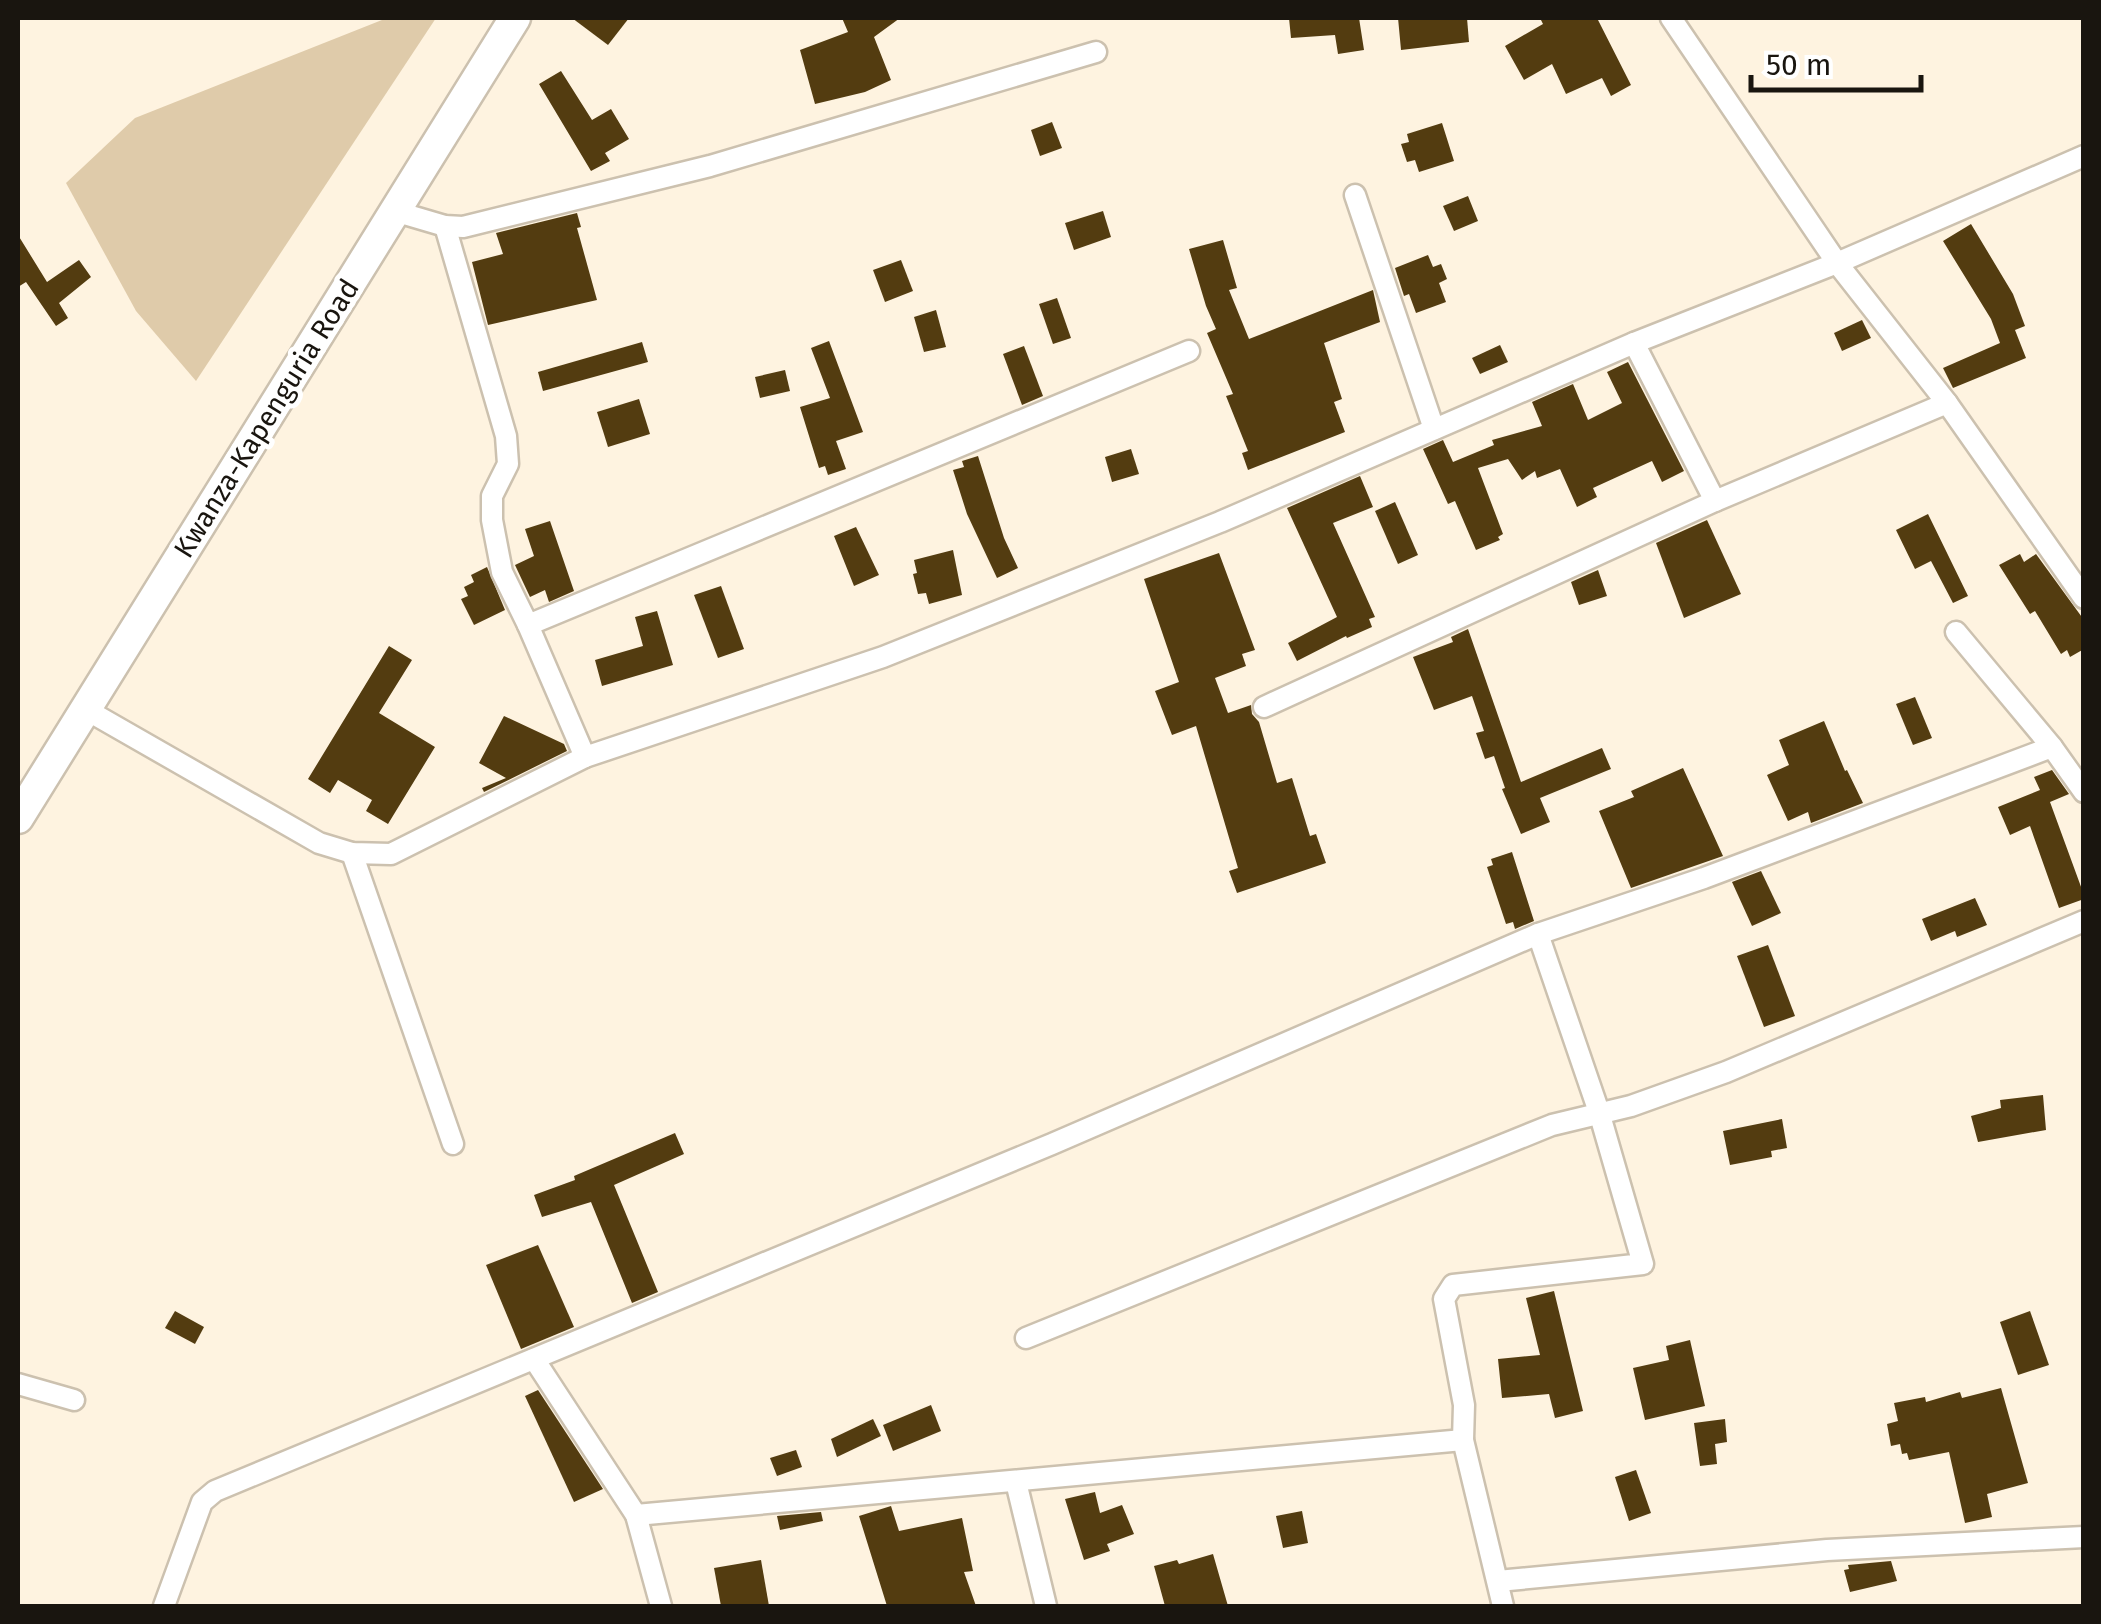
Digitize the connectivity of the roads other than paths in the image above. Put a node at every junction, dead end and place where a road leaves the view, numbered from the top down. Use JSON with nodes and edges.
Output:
{"nodes":[{"id":1,"x":515,"y":18,"type":"edge"},
{"id":2,"x":1670,"y":18,"type":"edge"},
{"id":3,"x":1096,"y":52,"type":"dead end"},
{"id":4,"x":2084,"y":156,"type":"edge"},
{"id":5,"x":1355,"y":195,"type":"dead end"},
{"id":6,"x":394,"y":211,"type":"junction"},
{"id":7,"x":446,"y":226,"type":"junction"},
{"id":8,"x":1837,"y":262,"type":"junction"},
{"id":9,"x":1634,"y":343,"type":"junction"},
{"id":10,"x":1189,"y":351,"type":"dead end"},
{"id":11,"x":1947,"y":403,"type":"junction"},
{"id":12,"x":1434,"y":429,"type":"junction"},
{"id":13,"x":1715,"y":501,"type":"junction"},
{"id":14,"x":2084,"y":598,"type":"edge"},
{"id":15,"x":528,"y":625,"type":"junction"},
{"id":16,"x":1956,"y":632,"type":"dead end"},
{"id":17,"x":1264,"y":707,"type":"dead end"},
{"id":18,"x":86,"y":709,"type":"junction"},
{"id":19,"x":2052,"y":747,"type":"junction"},
{"id":20,"x":585,"y":757,"type":"junction"},
{"id":21,"x":2084,"y":792,"type":"edge"},
{"id":22,"x":18,"y":818,"type":"edge"},
{"id":23,"x":352,"y":853,"type":"junction"},
{"id":24,"x":2084,"y":921,"type":"edge"},
{"id":25,"x":1538,"y":934,"type":"junction"},
{"id":26,"x":1599,"y":1112,"type":"junction"},
{"id":27,"x":453,"y":1144,"type":"dead end"},
{"id":28,"x":1026,"y":1338,"type":"dead end"},
{"id":29,"x":534,"y":1359,"type":"junction"},
{"id":30,"x":18,"y":1384,"type":"edge"},
{"id":31,"x":74,"y":1400,"type":"dead end"},
{"id":32,"x":1463,"y":1440,"type":"junction"},
{"id":33,"x":1016,"y":1482,"type":"junction"},
{"id":34,"x":636,"y":1515,"type":"junction"},
{"id":35,"x":2084,"y":1537,"type":"edge"},
{"id":36,"x":1498,"y":1581,"type":"junction"},
{"id":37,"x":164,"y":1606,"type":"edge"},
{"id":38,"x":661,"y":1606,"type":"edge"},
{"id":39,"x":1046,"y":1606,"type":"edge"},
{"id":40,"x":1504,"y":1606,"type":"edge"}],
"edges":[{"from":1,"to":6,"type":"street","name":"Kwanza-Kapenguria Road"},
{"from":2,"to":8,"type":"street"},
{"from":3,"to":7,"type":"street"},
{"from":4,"to":8,"type":"street"},
{"from":5,"to":12,"type":"street"},
{"from":6,"to":7,"type":"street"},
{"from":6,"to":18,"type":"street","name":"Kwanza-Kapenguria Road"},
{"from":7,"to":15,"type":"street"},
{"from":8,"to":9,"type":"street"},
{"from":8,"to":11,"type":"street"},
{"from":9,"to":12,"type":"street"},
{"from":9,"to":13,"type":"street"},
{"from":10,"to":15,"type":"street"},
{"from":11,"to":13,"type":"street"},
{"from":11,"to":14,"type":"street"},
{"from":12,"to":20,"type":"street"},
{"from":13,"to":17,"type":"street"},
{"from":15,"to":20,"type":"street"},
{"from":16,"to":19,"type":"street"},
{"from":18,"to":22,"type":"street","name":"Kwanza-Kapenguria Road"},
{"from":18,"to":23,"type":"street"},
{"from":19,"to":21,"type":"street"},
{"from":19,"to":25,"type":"street"},
{"from":20,"to":23,"type":"street"},
{"from":23,"to":27,"type":"street"},
{"from":24,"to":26,"type":"street"},
{"from":25,"to":26,"type":"street"},
{"from":25,"to":29,"type":"street"},
{"from":26,"to":28,"type":"street"},
{"from":26,"to":32,"type":"street"},
{"from":29,"to":34,"type":"street"},
{"from":29,"to":37,"type":"street"},
{"from":30,"to":31,"type":"street"},
{"from":32,"to":33,"type":"street"},
{"from":32,"to":36,"type":"street"},
{"from":33,"to":34,"type":"street"},
{"from":33,"to":39,"type":"street"},
{"from":34,"to":38,"type":"street"},
{"from":35,"to":36,"type":"street"},
{"from":36,"to":40,"type":"street"}]}
